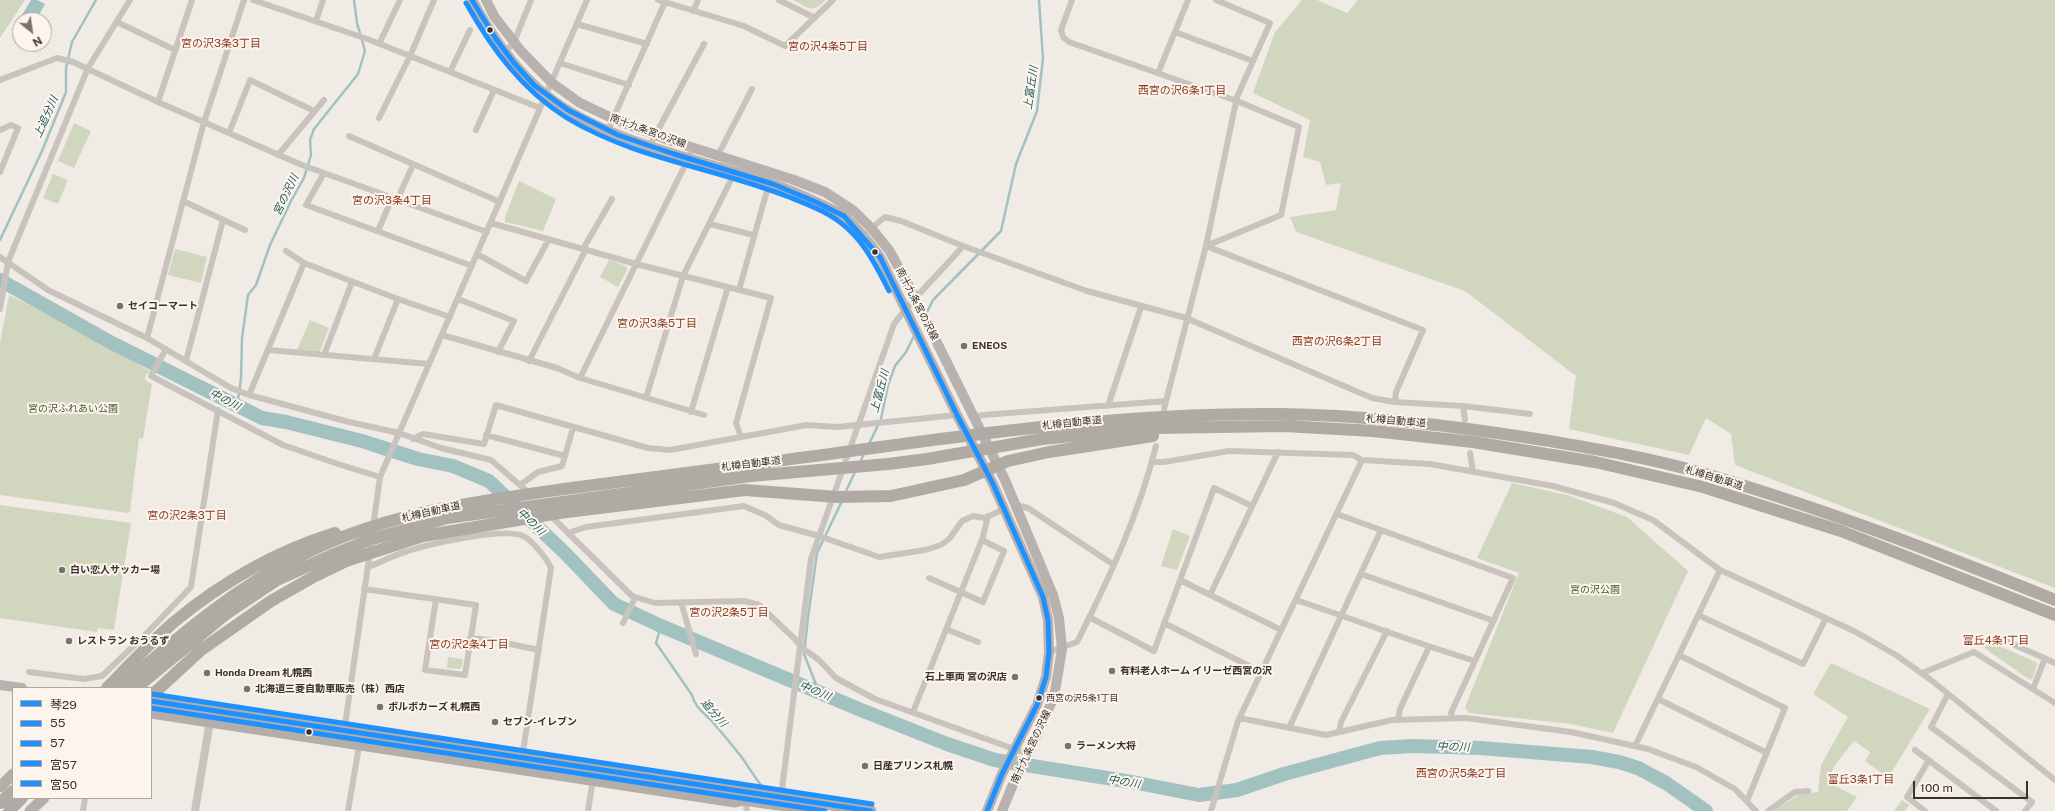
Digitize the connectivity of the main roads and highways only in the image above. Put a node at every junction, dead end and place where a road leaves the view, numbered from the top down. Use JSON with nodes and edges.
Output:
{"nodes":[{"id":1,"x":472,"y":0,"type":"edge"},
{"id":2,"x":486,"y":0,"type":"edge"},
{"id":3,"x":771,"y":178,"type":"junction"},
{"id":4,"x":1224,"y":426,"type":"junction"},
{"id":5,"x":1041,"y":433,"type":"junction"},
{"id":6,"x":414,"y":514,"type":"junction"},
{"id":7,"x":2055,"y":600,"type":"edge"},
{"id":8,"x":2055,"y":615,"type":"edge"},
{"id":9,"x":0,"y":685,"type":"edge"},
{"id":10,"x":15,"y":687,"type":"edge"},
{"id":11,"x":108,"y":687,"type":"edge"},
{"id":12,"x":121,"y":687,"type":"edge"},
{"id":13,"x":137,"y":687,"type":"edge"},
{"id":14,"x":152,"y":695,"type":"edge"},
{"id":15,"x":152,"y":701,"type":"edge"},
{"id":16,"x":152,"y":713,"type":"edge"},
{"id":17,"x":12,"y":775,"type":"edge"},
{"id":18,"x":0,"y":787,"type":"edge"},
{"id":19,"x":12,"y":792,"type":"edge"},
{"id":20,"x":745,"y":795,"type":"junction"},
{"id":21,"x":21,"y":799,"type":"edge"},
{"id":22,"x":43,"y":799,"type":"edge"},
{"id":23,"x":0,"y":803,"type":"edge"},
{"id":24,"x":8,"y":811,"type":"edge"},
{"id":25,"x":30,"y":811,"type":"edge"},
{"id":26,"x":820,"y":811,"type":"edge"},
{"id":27,"x":871,"y":811,"type":"edge"},
{"id":28,"x":987,"y":811,"type":"edge"},
{"id":29,"x":1002,"y":811,"type":"edge"}],
"edges":[{"from":1,"to":3,"type":"main road","name":"南十九条宮の沢線"},
{"from":2,"to":3,"type":"main road","name":"南十九条宮の沢線"},
{"from":3,"to":28,"type":"main road","name":"南十九条宮の沢線"},
{"from":3,"to":29,"type":"main road","name":"南十九条宮の沢線"},
{"from":4,"to":5,"type":"highway","name":"札樽自動車道"},
{"from":4,"to":8,"type":"highway","name":"札樽自動車道"},
{"from":4,"to":14,"type":"highway"},
{"from":5,"to":6,"type":"highway","name":"札樽自動車道"},
{"from":5,"to":7,"type":"highway","name":"札樽自動車道"},
{"from":5,"to":13,"type":"highway","name":"札樽自動車道"},
{"from":6,"to":11,"type":"highway"},
{"from":6,"to":12,"type":"highway","name":"札樽自動車道"},
{"from":9,"to":10,"type":"main road"},
{"from":15,"to":20,"type":"highway"},
{"from":16,"to":20,"type":"highway"},
{"from":17,"to":18,"type":"highway"},
{"from":19,"to":23,"type":"highway"},
{"from":20,"to":26,"type":"highway"},
{"from":20,"to":27,"type":"highway"},
{"from":21,"to":24,"type":"highway"},
{"from":22,"to":25,"type":"highway"}]}
